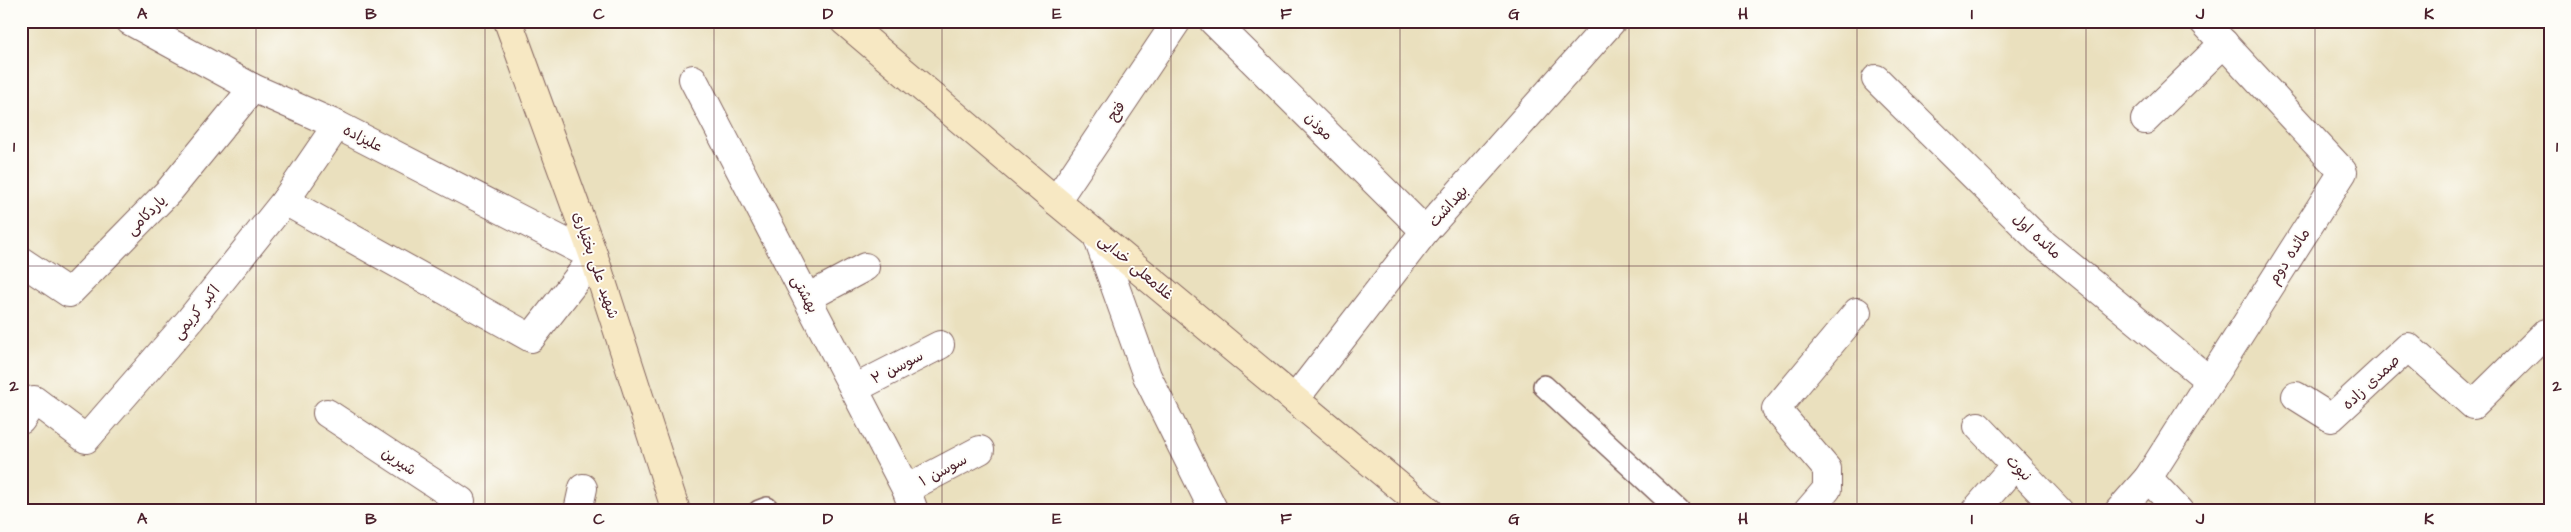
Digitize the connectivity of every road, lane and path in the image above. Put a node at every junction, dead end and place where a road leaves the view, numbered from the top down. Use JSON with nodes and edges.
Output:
{"nodes":[{"id":1,"x":130,"y":21,"type":"edge"},
{"id":2,"x":508,"y":21,"type":"edge"},
{"id":3,"x":844,"y":21,"type":"edge"},
{"id":4,"x":1177,"y":21,"type":"edge"},
{"id":5,"x":1212,"y":21,"type":"edge"},
{"id":6,"x":1612,"y":21,"type":"edge"},
{"id":7,"x":2203,"y":21,"type":"edge"},
{"id":8,"x":2224,"y":43,"type":"junction"},
{"id":9,"x":693,"y":79,"type":"dead end"},
{"id":10,"x":1876,"y":79,"type":"dead end"},
{"id":11,"x":253,"y":88,"type":"junction"},
{"id":12,"x":2145,"y":120,"type":"dead end"},
{"id":13,"x":337,"y":125,"type":"junction"},
{"id":14,"x":285,"y":201,"type":"junction"},
{"id":15,"x":1056,"y":201,"type":"junction"},
{"id":16,"x":1425,"y":231,"type":"junction"},
{"id":17,"x":1097,"y":236,"type":"junction"},
{"id":18,"x":594,"y":256,"type":"junction"},
{"id":19,"x":21,"y":261,"type":"edge"},
{"id":20,"x":865,"y":267,"type":"dead end"},
{"id":21,"x":807,"y":298,"type":"junction"},
{"id":22,"x":1857,"y":312,"type":"dead end"},
{"id":23,"x":2550,"y":335,"type":"edge"},
{"id":24,"x":940,"y":345,"type":"dead end"},
{"id":25,"x":2210,"y":381,"type":"junction"},
{"id":26,"x":1544,"y":386,"type":"dead end"},
{"id":27,"x":854,"y":389,"type":"junction"},
{"id":28,"x":2296,"y":396,"type":"dead end"},
{"id":29,"x":1295,"y":399,"type":"junction"},
{"id":30,"x":28,"y":410,"type":"edge"},
{"id":31,"x":327,"y":414,"type":"dead end"},
{"id":32,"x":1978,"y":426,"type":"dead end"},
{"id":33,"x":980,"y":450,"type":"dead end"},
{"id":34,"x":2015,"y":464,"type":"junction"},
{"id":35,"x":2148,"y":478,"type":"junction"},
{"id":36,"x":910,"y":500,"type":"edge"},
{"id":37,"x":454,"y":511,"type":"edge"},
{"id":38,"x":676,"y":511,"type":"edge"},
{"id":39,"x":1214,"y":511,"type":"edge"},
{"id":40,"x":1430,"y":511,"type":"edge"},
{"id":41,"x":1678,"y":511,"type":"edge"},
{"id":42,"x":1808,"y":511,"type":"edge"},
{"id":43,"x":1975,"y":511,"type":"edge"},
{"id":44,"x":2059,"y":511,"type":"edge"},
{"id":45,"x":2119,"y":511,"type":"edge"},
{"id":46,"x":2179,"y":511,"type":"edge"}],
"edges":[{"from":1,"to":11,"type":"street","name":"علیزاده"},
{"from":2,"to":18,"type":"street","name":"شهید علی بختیاری"},
{"from":3,"to":15,"type":"street","name":"غلامعلی خدایی"},
{"from":4,"to":15,"type":"street","name":"فتح"},
{"from":5,"to":16,"type":"street","name":"موذن"},
{"from":6,"to":16,"type":"street","name":"بهداشت"},
{"from":7,"to":8,"type":"street","name":"مائده دوم"},
{"from":8,"to":12,"type":"street"},
{"from":8,"to":25,"type":"street","name":"مائده دوم"},
{"from":9,"to":21,"type":"street","name":"بهشتی"},
{"from":10,"to":25,"type":"street","name":"مائده اول"},
{"from":11,"to":13,"type":"street","name":"علیزاده"},
{"from":11,"to":19,"type":"street","name":"یاردکامی"},
{"from":13,"to":14,"type":"street","name":"اکبر کریمی"},
{"from":13,"to":18,"type":"street","name":"علیزاده"},
{"from":14,"to":18,"type":"street"},
{"from":14,"to":30,"type":"street","name":"اکبر کریمی"},
{"from":15,"to":17,"type":"street","name":"غلامعلی خدایی"},
{"from":16,"to":29,"type":"street","name":"بهداشت"},
{"from":17,"to":29,"type":"street","name":"غلامعلی خدایی"},
{"from":17,"to":39,"type":"street"},
{"from":18,"to":38,"type":"street","name":"شهید علی بختیاری"},
{"from":20,"to":21,"type":"street"},
{"from":21,"to":27,"type":"street","name":"بهشتی"},
{"from":22,"to":42,"type":"street"},
{"from":23,"to":28,"type":"street","name":"صمدی زاده"},
{"from":24,"to":27,"type":"street","name":"سوسن ۲"},
{"from":25,"to":35,"type":"street","name":"مائده دوم"},
{"from":26,"to":41,"type":"lane"},
{"from":27,"to":36,"type":"street","name":"بهشتی"},
{"from":29,"to":40,"type":"street","name":"غلامعلی خدایی"},
{"from":31,"to":37,"type":"street","name":"شیرین"},
{"from":32,"to":34,"type":"street","name":"نبوت"},
{"from":33,"to":36,"type":"street","name":"سوسن ۱"},
{"from":34,"to":43,"type":"street"},
{"from":34,"to":44,"type":"street","name":"نبوت"},
{"from":35,"to":45,"type":"street","name":"مائده دوم"},
{"from":35,"to":46,"type":"street"}]}
